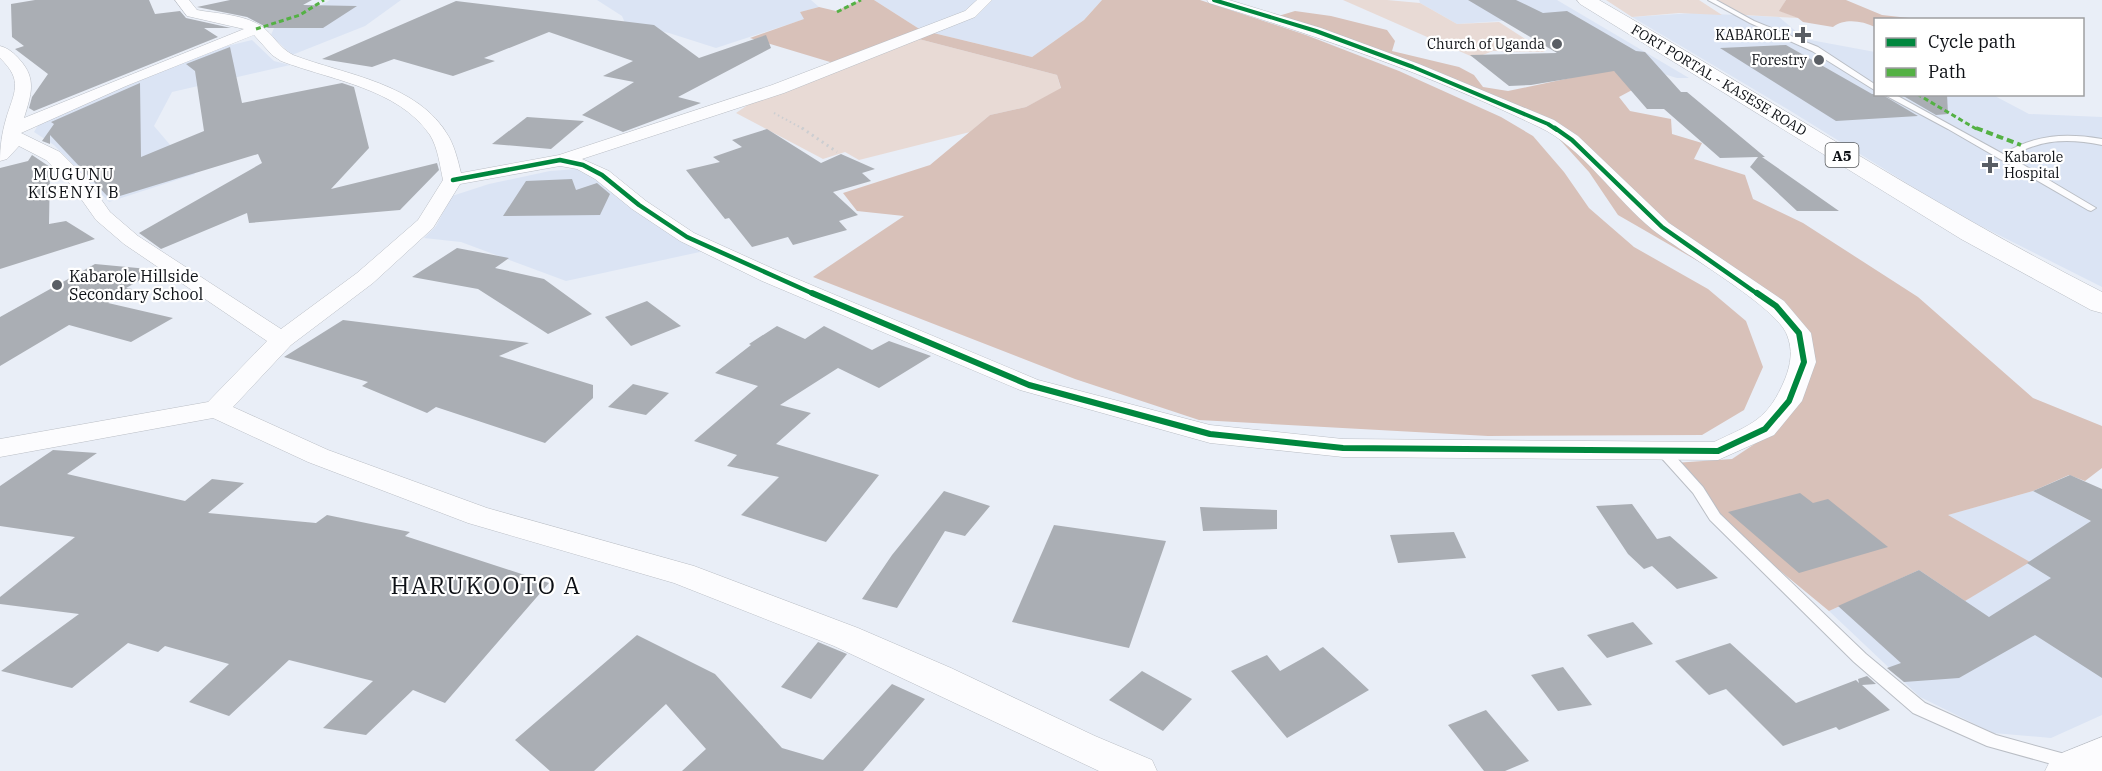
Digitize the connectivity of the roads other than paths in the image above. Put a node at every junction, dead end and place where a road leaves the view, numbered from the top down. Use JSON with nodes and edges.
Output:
{"nodes":[{"id":1,"x":182,"y":0,"type":"edge"},
{"id":2,"x":985,"y":0,"type":"edge"},
{"id":3,"x":1214,"y":0,"type":"edge"},
{"id":4,"x":1586,"y":0,"type":"edge"},
{"id":5,"x":1711,"y":0,"type":"edge"},
{"id":6,"x":256,"y":29,"type":"junction"},
{"id":7,"x":0,"y":51,"type":"edge"},
{"id":8,"x":1874,"y":87,"type":"edge"},
{"id":9,"x":1891,"y":96,"type":"edge"},
{"id":10,"x":12,"y":132,"type":"junction"},
{"id":11,"x":2102,"y":142,"type":"edge"},
{"id":12,"x":0,"y":154,"type":"edge"},
{"id":13,"x":2004,"y":157,"type":"junction"},
{"id":14,"x":560,"y":160,"type":"junction"},
{"id":15,"x":453,"y":180,"type":"junction"},
{"id":16,"x":2091,"y":208,"type":"dead end"},
{"id":17,"x":2102,"y":304,"type":"edge"},
{"id":18,"x":282,"y":340,"type":"junction"},
{"id":19,"x":216,"y":409,"type":"junction"},
{"id":20,"x":0,"y":448,"type":"edge"},
{"id":21,"x":1662,"y":450,"type":"junction"},
{"id":22,"x":2084,"y":764,"type":"edge"},
{"id":23,"x":1139,"y":771,"type":"edge"}],
"edges":[{"from":1,"to":6,"type":"street"},
{"from":2,"to":14,"type":"street"},
{"from":3,"to":21,"type":"street"},
{"from":4,"to":17,"type":"highway","name":"FORT PORTAL - KASESE ROAD","number":"A5"},
{"from":5,"to":8,"type":"lane"},
{"from":6,"to":10,"type":"street"},
{"from":6,"to":15,"type":"street"},
{"from":7,"to":10,"type":"street"},
{"from":9,"to":13,"type":"lane"},
{"from":10,"to":12,"type":"street"},
{"from":10,"to":18,"type":"street"},
{"from":11,"to":13,"type":"lane"},
{"from":13,"to":16,"type":"lane"},
{"from":14,"to":15,"type":"street"},
{"from":14,"to":21,"type":"street"},
{"from":15,"to":18,"type":"street"},
{"from":18,"to":19,"type":"street"},
{"from":19,"to":20,"type":"street"},
{"from":19,"to":23,"type":"street"},
{"from":21,"to":22,"type":"lane"}]}
